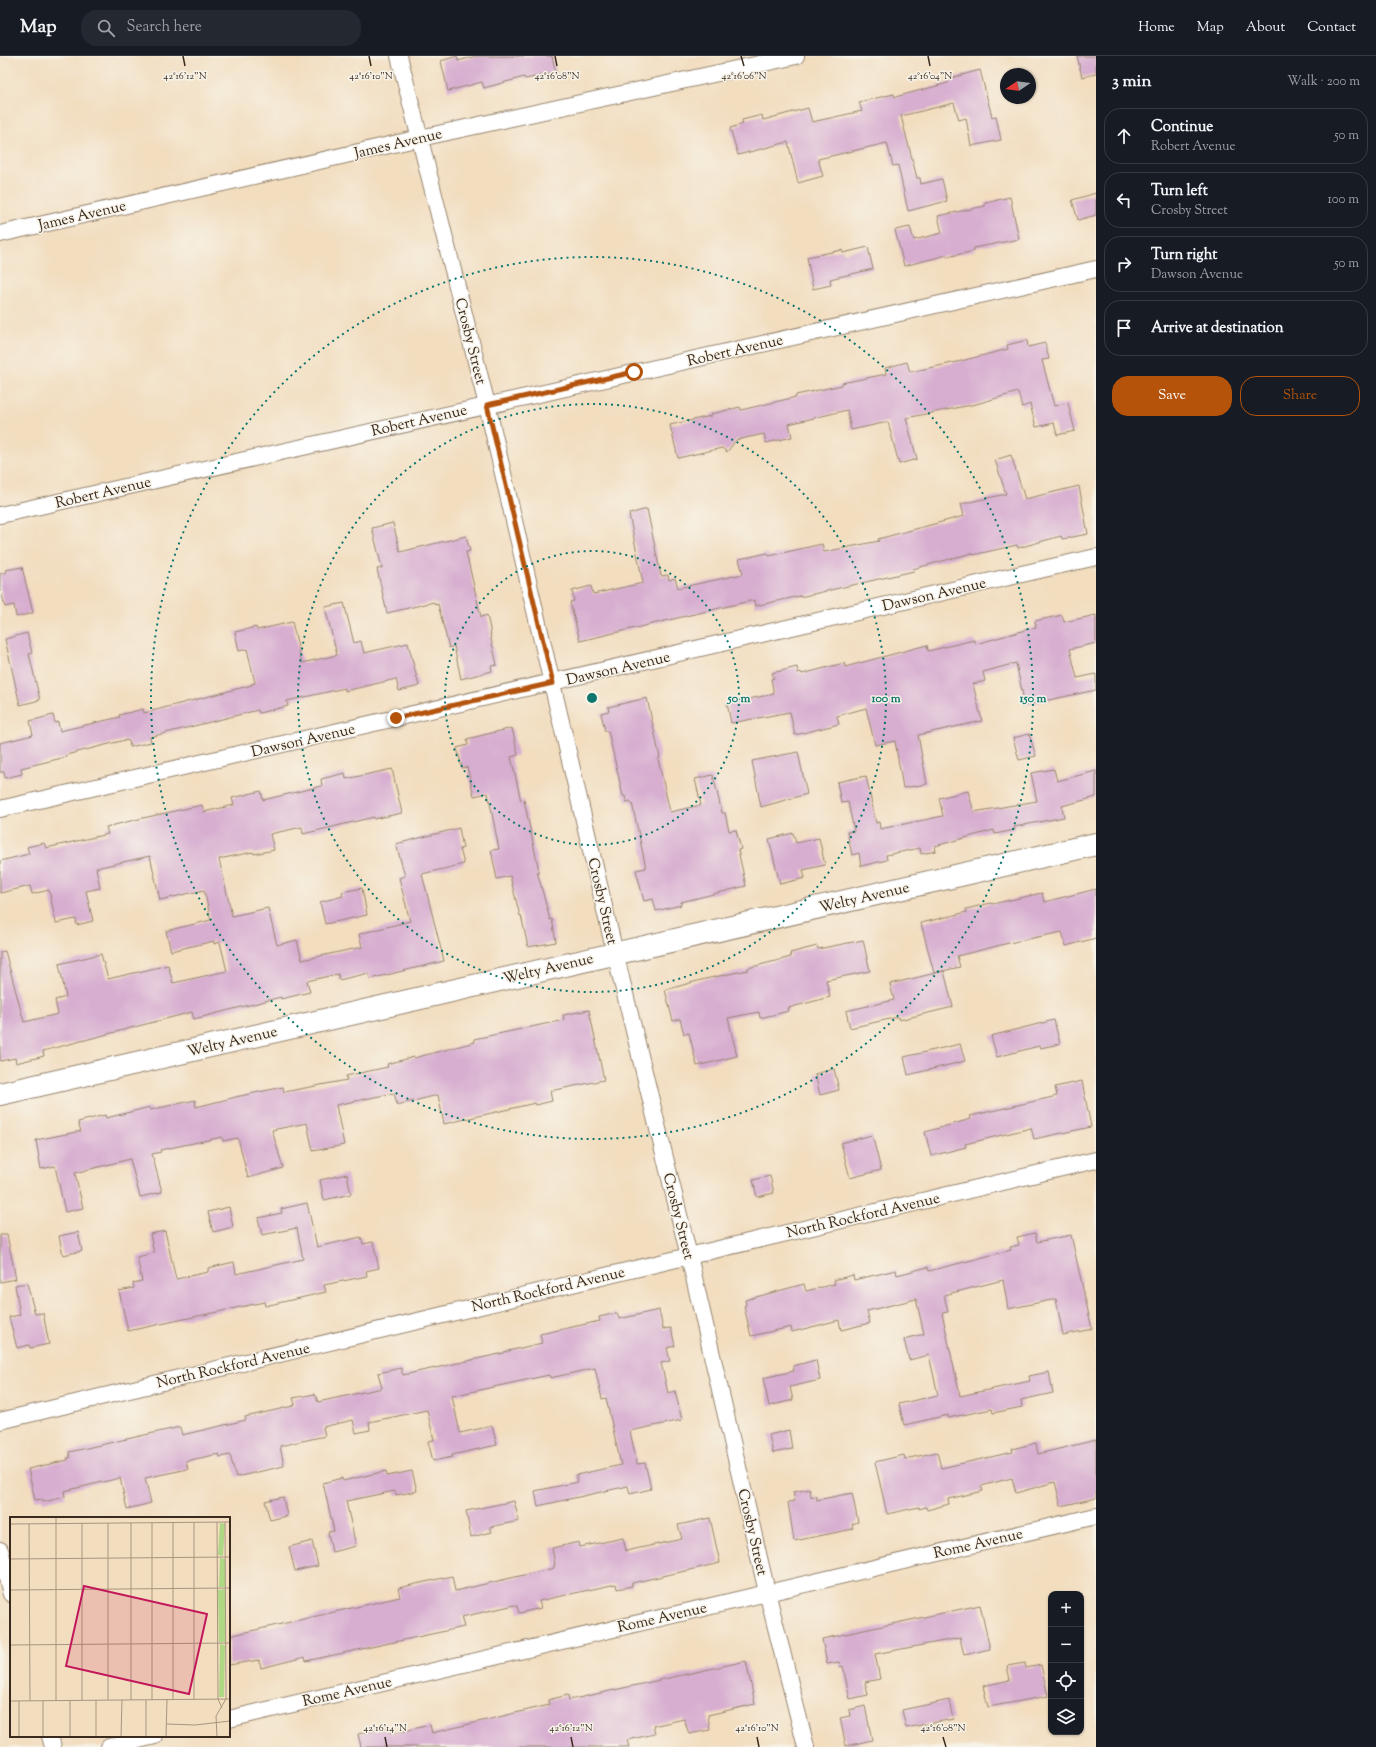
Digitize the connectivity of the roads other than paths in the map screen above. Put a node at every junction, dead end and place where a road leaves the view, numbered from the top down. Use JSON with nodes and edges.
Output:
{"nodes":[{"id":1,"x":399,"y":56,"type":"edge"},
{"id":2,"x":796,"y":56,"type":"edge"},
{"id":3,"x":420,"y":138,"type":"junction"},
{"id":4,"x":0,"y":234,"type":"edge"},
{"id":5,"x":1096,"y":269,"type":"edge"},
{"id":6,"x":487,"y":405,"type":"junction"},
{"id":7,"x":0,"y":515,"type":"edge"},
{"id":8,"x":1096,"y":557,"type":"edge"},
{"id":9,"x":553,"y":683,"type":"junction"},
{"id":10,"x":0,"y":809,"type":"edge"},
{"id":11,"x":1096,"y":844,"type":"edge"},
{"id":12,"x":615,"y":953,"type":"junction"},
{"id":13,"x":0,"y":1094,"type":"edge"},
{"id":14,"x":1096,"y":1160,"type":"edge"},
{"id":15,"x":689,"y":1256,"type":"junction"},
{"id":16,"x":0,"y":1421,"type":"edge"},
{"id":17,"x":1096,"y":1516,"type":"edge"},
{"id":18,"x":0,"y":1550,"type":"edge"},
{"id":19,"x":10,"y":1590,"type":"edge"},
{"id":20,"x":767,"y":1592,"type":"junction"},
{"id":21,"x":230,"y":1719,"type":"edge"},
{"id":22,"x":50,"y":1737,"type":"edge"},
{"id":23,"x":152,"y":1737,"type":"edge"},
{"id":24,"x":53,"y":1747,"type":"edge"},
{"id":25,"x":109,"y":1747,"type":"edge"},
{"id":26,"x":806,"y":1747,"type":"edge"}],
"edges":[{"from":1,"to":3,"type":"street","name":"Crosby Street"},
{"from":2,"to":3,"type":"street","name":"James Avenue"},
{"from":3,"to":4,"type":"street","name":"James Avenue"},
{"from":3,"to":6,"type":"street","name":"Crosby Street"},
{"from":5,"to":6,"type":"street","name":"Robert Avenue"},
{"from":6,"to":7,"type":"street","name":"Robert Avenue"},
{"from":6,"to":9,"type":"street","name":"Crosby Street"},
{"from":8,"to":9,"type":"street","name":"Dawson Avenue"},
{"from":9,"to":10,"type":"street","name":"Dawson Avenue"},
{"from":9,"to":12,"type":"street","name":"Crosby Street"},
{"from":11,"to":12,"type":"street","name":"Welty Avenue"},
{"from":12,"to":13,"type":"street","name":"Welty Avenue"},
{"from":12,"to":15,"type":"street","name":"Crosby Street"},
{"from":14,"to":15,"type":"street","name":"North Rockford Avenue"},
{"from":15,"to":16,"type":"street","name":"North Rockford Avenue"},
{"from":15,"to":20,"type":"street","name":"Crosby Street"},
{"from":17,"to":20,"type":"street","name":"Rome Avenue"},
{"from":18,"to":19,"type":"street"},
{"from":20,"to":21,"type":"street","name":"Rome Avenue"},
{"from":20,"to":26,"type":"street","name":"Crosby Street"},
{"from":22,"to":24,"type":"street"},
{"from":23,"to":25,"type":"street"}]}
